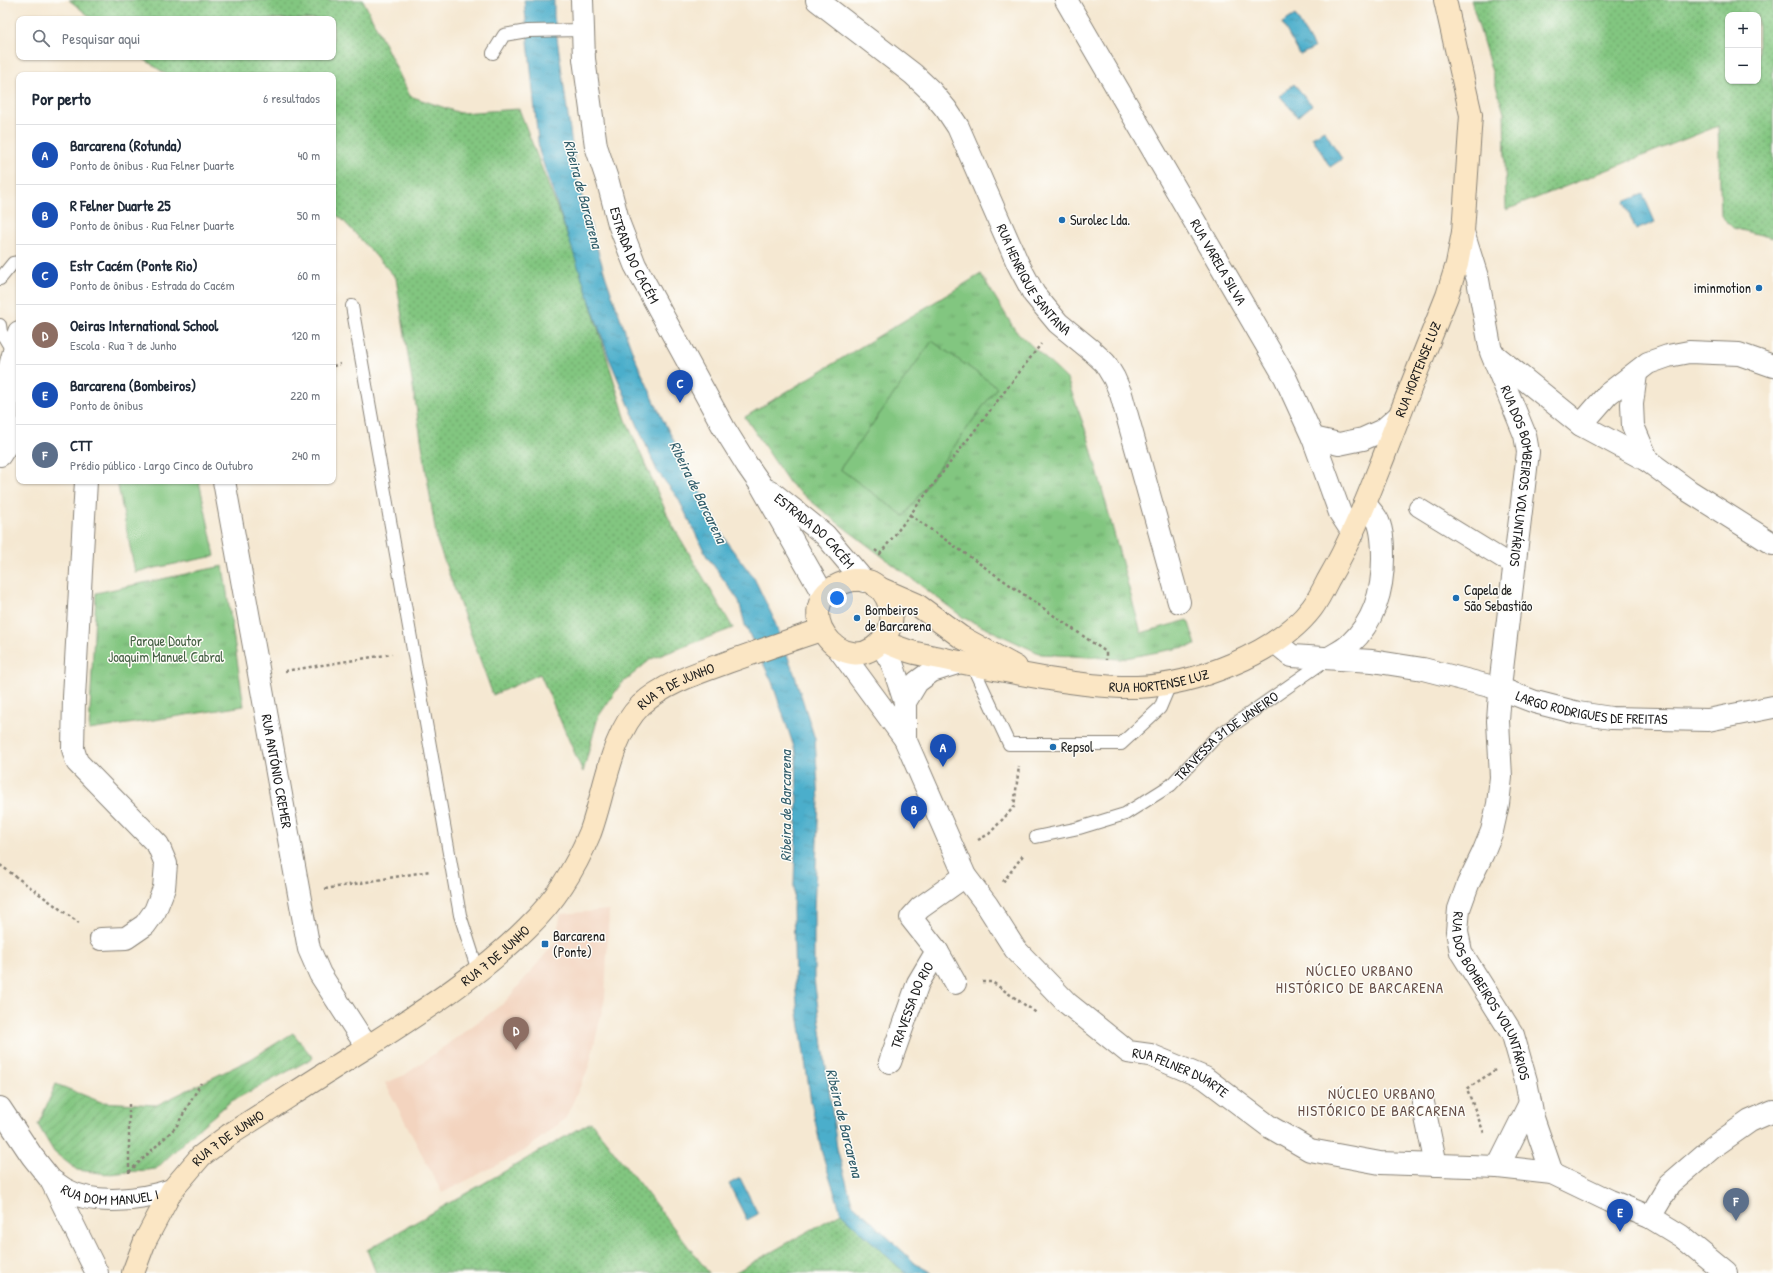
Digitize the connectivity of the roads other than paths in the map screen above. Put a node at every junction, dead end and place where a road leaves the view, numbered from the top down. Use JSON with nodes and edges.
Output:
{"nodes":[{"id":1,"x":582,"y":0,"type":"edge"},
{"id":2,"x":817,"y":0,"type":"edge"},
{"id":3,"x":1066,"y":0,"type":"edge"},
{"id":4,"x":1445,"y":0,"type":"edge"},
{"id":5,"x":583,"y":30,"type":"junction"},
{"id":6,"x":492,"y":53,"type":"dead end"},
{"id":7,"x":1462,"y":232,"type":"junction"},
{"id":8,"x":16,"y":262,"type":"edge"},
{"id":9,"x":0,"y":278,"type":"edge"},
{"id":10,"x":352,"y":306,"type":"dead end"},
{"id":11,"x":0,"y":325,"type":"edge"},
{"id":12,"x":16,"y":342,"type":"edge"},
{"id":13,"x":1491,"y":352,"type":"junction"},
{"id":14,"x":1773,"y":366,"type":"edge"},
{"id":15,"x":1636,"y":374,"type":"junction"},
{"id":16,"x":1399,"y":416,"type":"junction"},
{"id":17,"x":1581,"y":426,"type":"junction"},
{"id":18,"x":1313,"y":438,"type":"junction"},
{"id":19,"x":0,"y":455,"type":"edge"},
{"id":20,"x":1648,"y":461,"type":"junction"},
{"id":21,"x":86,"y":484,"type":"edge"},
{"id":22,"x":225,"y":484,"type":"edge"},
{"id":23,"x":762,"y":485,"type":"junction"},
{"id":24,"x":1365,"y":504,"type":"junction"},
{"id":25,"x":1418,"y":507,"type":"dead end"},
{"id":26,"x":1353,"y":533,"type":"junction"},
{"id":27,"x":1773,"y":544,"type":"edge"},
{"id":28,"x":1514,"y":566,"type":"junction"},
{"id":29,"x":870,"y":583,"type":"junction"},
{"id":30,"x":824,"y":596,"type":"junction"},
{"id":31,"x":1179,"y":602,"type":"dead end"},
{"id":32,"x":821,"y":630,"type":"junction"},
{"id":33,"x":881,"y":642,"type":"junction"},
{"id":34,"x":1275,"y":642,"type":"junction"},
{"id":35,"x":838,"y":648,"type":"junction"},
{"id":36,"x":1329,"y":658,"type":"junction"},
{"id":37,"x":966,"y":664,"type":"junction"},
{"id":38,"x":1035,"y":677,"type":"junction"},
{"id":39,"x":1171,"y":682,"type":"junction"},
{"id":40,"x":1501,"y":689,"type":"junction"},
{"id":41,"x":905,"y":702,"type":"junction"},
{"id":42,"x":1773,"y":707,"type":"edge"},
{"id":43,"x":905,"y":739,"type":"junction"},
{"id":44,"x":1036,"y":837,"type":"road end"},
{"id":45,"x":965,"y":876,"type":"junction"},
{"id":46,"x":101,"y":939,"type":"road end"},
{"id":47,"x":937,"y":951,"type":"junction"},
{"id":48,"x":478,"y":971,"type":"junction"},
{"id":49,"x":955,"y":983,"type":"dead end"},
{"id":50,"x":367,"y":1047,"type":"junction"},
{"id":51,"x":890,"y":1062,"type":"dead end"},
{"id":52,"x":1422,"y":1103,"type":"dead end"},
{"id":53,"x":1530,"y":1103,"type":"junction"},
{"id":54,"x":0,"y":1108,"type":"edge"},
{"id":55,"x":1773,"y":1111,"type":"edge"},
{"id":56,"x":1436,"y":1165,"type":"junction"},
{"id":57,"x":1491,"y":1167,"type":"junction"},
{"id":58,"x":1552,"y":1173,"type":"junction"},
{"id":59,"x":51,"y":1180,"type":"junction"},
{"id":60,"x":172,"y":1190,"type":"junction"},
{"id":61,"x":1650,"y":1217,"type":"junction"},
{"id":62,"x":96,"y":1273,"type":"edge"},
{"id":63,"x":133,"y":1273,"type":"edge"},
{"id":64,"x":1726,"y":1273,"type":"edge"}],
"edges":[{"from":1,"to":5,"type":"street","name":"ESTRADA DO CACÉM"},
{"from":2,"to":31,"type":"street","name":"RUA HENRIQUE SANTANA"},
{"from":3,"to":18,"type":"street","name":"RUA VARELA SILVA"},
{"from":4,"to":7,"type":"main road","name":"RUA DOS BOMBEIROS VOLUNTÁRIOS"},
{"from":5,"to":6,"type":"lane"},
{"from":5,"to":23,"type":"street","name":"ESTRADA DO CACÉM"},
{"from":7,"to":13,"type":"street","name":"RUA DOS BOMBEIROS VOLUNTÁRIOS"},
{"from":7,"to":16,"type":"main road","name":"RUA HORTENSE LUZ"},
{"from":8,"to":9,"type":"lane"},
{"from":10,"to":48,"type":"lane"},
{"from":11,"to":12,"type":"lane"},
{"from":12,"to":19,"type":"street"},
{"from":13,"to":17,"type":"street"},
{"from":13,"to":28,"type":"street","name":"RUA DOS BOMBEIROS VOLUNTÁRIOS"},
{"from":14,"to":15,"type":"street"},
{"from":15,"to":17,"type":"street"},
{"from":15,"to":20,"type":"street"},
{"from":16,"to":18,"type":"street"},
{"from":16,"to":24,"type":"main road","name":"RUA HORTENSE LUZ"},
{"from":17,"to":20,"type":"street"},
{"from":18,"to":26,"type":"street","name":"RUA VARELA SILVA"},
{"from":20,"to":27,"type":"street"},
{"from":21,"to":46,"type":"street"},
{"from":22,"to":50,"type":"street","name":"RUA ANTÓNIO CREMER"},
{"from":23,"to":29,"type":"street","name":"ESTRADA DO CACÉM"},
{"from":23,"to":30,"type":"street","name":"ESTRADA DO CACÉM"},
{"from":24,"to":26,"type":"main road","name":"RUA HORTENSE LUZ"},
{"from":24,"to":36,"type":"street"},
{"from":25,"to":28,"type":"street"},
{"from":26,"to":34,"type":"main road","name":"RUA HORTENSE LUZ"},
{"from":28,"to":40,"type":"street","name":"RUA DOS BOMBEIROS VOLUNTÁRIOS"},
{"from":29,"to":30,"type":"main road"},
{"from":29,"to":33,"type":"main road"},
{"from":29,"to":38,"type":"main road","name":"RUA HORTENSE LUZ"},
{"from":30,"to":32,"type":"main road"},
{"from":32,"to":35,"type":"main road"},
{"from":32,"to":48,"type":"main road","name":"RUA 7 DE JUNHO"},
{"from":33,"to":35,"type":"main road"},
{"from":33,"to":37,"type":"main road","name":"RUA HORTENSE LUZ"},
{"from":33,"to":41,"type":"street","name":"RUA FELNER DUARTE"},
{"from":34,"to":36,"type":"street"},
{"from":34,"to":39,"type":"main road","name":"RUA HORTENSE LUZ"},
{"from":35,"to":43,"type":"street","name":"RUA FELNER DUARTE"},
{"from":36,"to":40,"type":"street"},
{"from":36,"to":44,"type":"lane","name":"TRAVESSA 31 DE JANEIRO"},
{"from":37,"to":38,"type":"main road","name":"RUA HORTENSE LUZ"},
{"from":37,"to":39,"type":"lane"},
{"from":37,"to":41,"type":"street"},
{"from":38,"to":39,"type":"main road","name":"RUA HORTENSE LUZ"},
{"from":40,"to":42,"type":"street","name":"LARGO RODRIGUES DE FREITAS"},
{"from":40,"to":53,"type":"street","name":"RUA DOS BOMBEIROS VOLUNTÁRIOS"},
{"from":41,"to":43,"type":"street","name":"RUA FELNER DUARTE"},
{"from":43,"to":45,"type":"street","name":"RUA FELNER DUARTE"},
{"from":45,"to":47,"type":"street","name":"TRAVESSA DO RIO"},
{"from":45,"to":56,"type":"street","name":"RUA FELNER DUARTE"},
{"from":47,"to":49,"type":"street","name":"TRAVESSA DO RIO"},
{"from":47,"to":51,"type":"street","name":"TRAVESSA DO RIO"},
{"from":48,"to":50,"type":"main road","name":"RUA 7 DE JUNHO"},
{"from":50,"to":60,"type":"main road","name":"RUA 7 DE JUNHO"},
{"from":52,"to":56,"type":"street"},
{"from":53,"to":57,"type":"street","name":"RUA DOS BOMBEIROS VOLUNTÁRIOS"},
{"from":53,"to":58,"type":"street","name":"RUA DOS BOMBEIROS VOLUNTÁRIOS"},
{"from":54,"to":59,"type":"street","name":"RUA DOM MANUEL I"},
{"from":55,"to":61,"type":"street"},
{"from":56,"to":57,"type":"street","name":"RUA FELNER DUARTE"},
{"from":57,"to":58,"type":"street","name":"RUA FELNER DUARTE"},
{"from":58,"to":61,"type":"street","name":"RUA FELNER DUARTE"},
{"from":59,"to":60,"type":"street","name":"RUA DOM MANUEL I"},
{"from":59,"to":62,"type":"street","name":"RUA DOM MANUEL I"},
{"from":60,"to":63,"type":"main road","name":"RUA 7 DE JUNHO"},
{"from":61,"to":64,"type":"street","name":"RUA FELNER DUARTE"}]}
